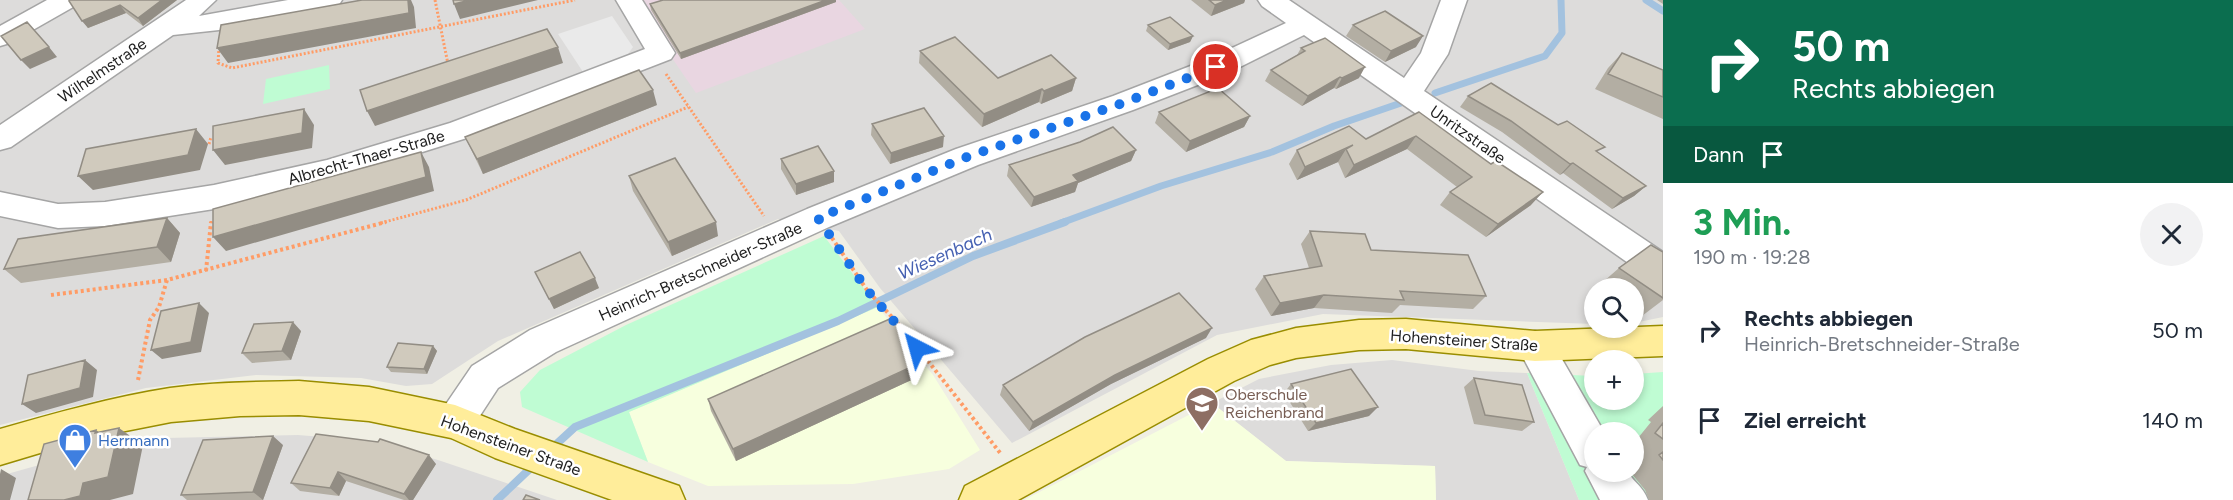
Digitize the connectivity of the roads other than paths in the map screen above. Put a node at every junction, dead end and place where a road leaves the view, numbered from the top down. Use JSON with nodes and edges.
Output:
{"nodes":[{"id":1,"x":66,"y":0,"type":"edge"},
{"id":2,"x":329,"y":0,"type":"edge"},
{"id":3,"x":629,"y":0,"type":"edge"},
{"id":4,"x":1271,"y":0,"type":"edge"},
{"id":5,"x":1454,"y":0,"type":"edge"},
{"id":6,"x":211,"y":11,"type":"edge"},
{"id":7,"x":1306,"y":24,"type":"junction"},
{"id":8,"x":0,"y":37,"type":"edge"},
{"id":9,"x":1408,"y":93,"type":"junction"},
{"id":10,"x":0,"y":139,"type":"edge"},
{"id":11,"x":0,"y":204,"type":"edge"},
{"id":12,"x":1663,"y":269,"type":"edge"},
{"id":13,"x":1663,"y":341,"type":"edge"},
{"id":14,"x":1535,"y":346,"type":"junction"},
{"id":15,"x":455,"y":422,"type":"junction"},
{"id":16,"x":1584,"y":434,"type":"edge"},
{"id":17,"x":0,"y":447,"type":"edge"},
{"id":18,"x":1612,"y":482,"type":"edge"},
{"id":19,"x":665,"y":500,"type":"edge"},
{"id":20,"x":979,"y":500,"type":"edge"},
{"id":21,"x":1628,"y":500,"type":"edge"}],
"edges":[{"from":1,"to":8,"type":"street"},
{"from":2,"to":6,"type":"street"},
{"from":3,"to":11,"type":"street","name":"Albrecht-Thaer-Straße"},
{"from":4,"to":7,"type":"street","name":"Unritzstraße"},
{"from":5,"to":9,"type":"street"},
{"from":6,"to":10,"type":"street","name":"Wilhelmstraße"},
{"from":7,"to":9,"type":"street","name":"Unritzstraße"},
{"from":7,"to":15,"type":"street","name":"Heinrich-Bretschneider-Straße"},
{"from":9,"to":12,"type":"street","name":"Unritzstraße"},
{"from":13,"to":14,"type":"main road","name":"Hohensteiner Straße"},
{"from":14,"to":16,"type":"street"},
{"from":14,"to":20,"type":"main road","name":"Hohensteiner Straße"},
{"from":15,"to":17,"type":"main road","name":"Hohensteiner Straße"},
{"from":15,"to":19,"type":"main road","name":"Hohensteiner Straße"},
{"from":18,"to":21,"type":"street"}]}
